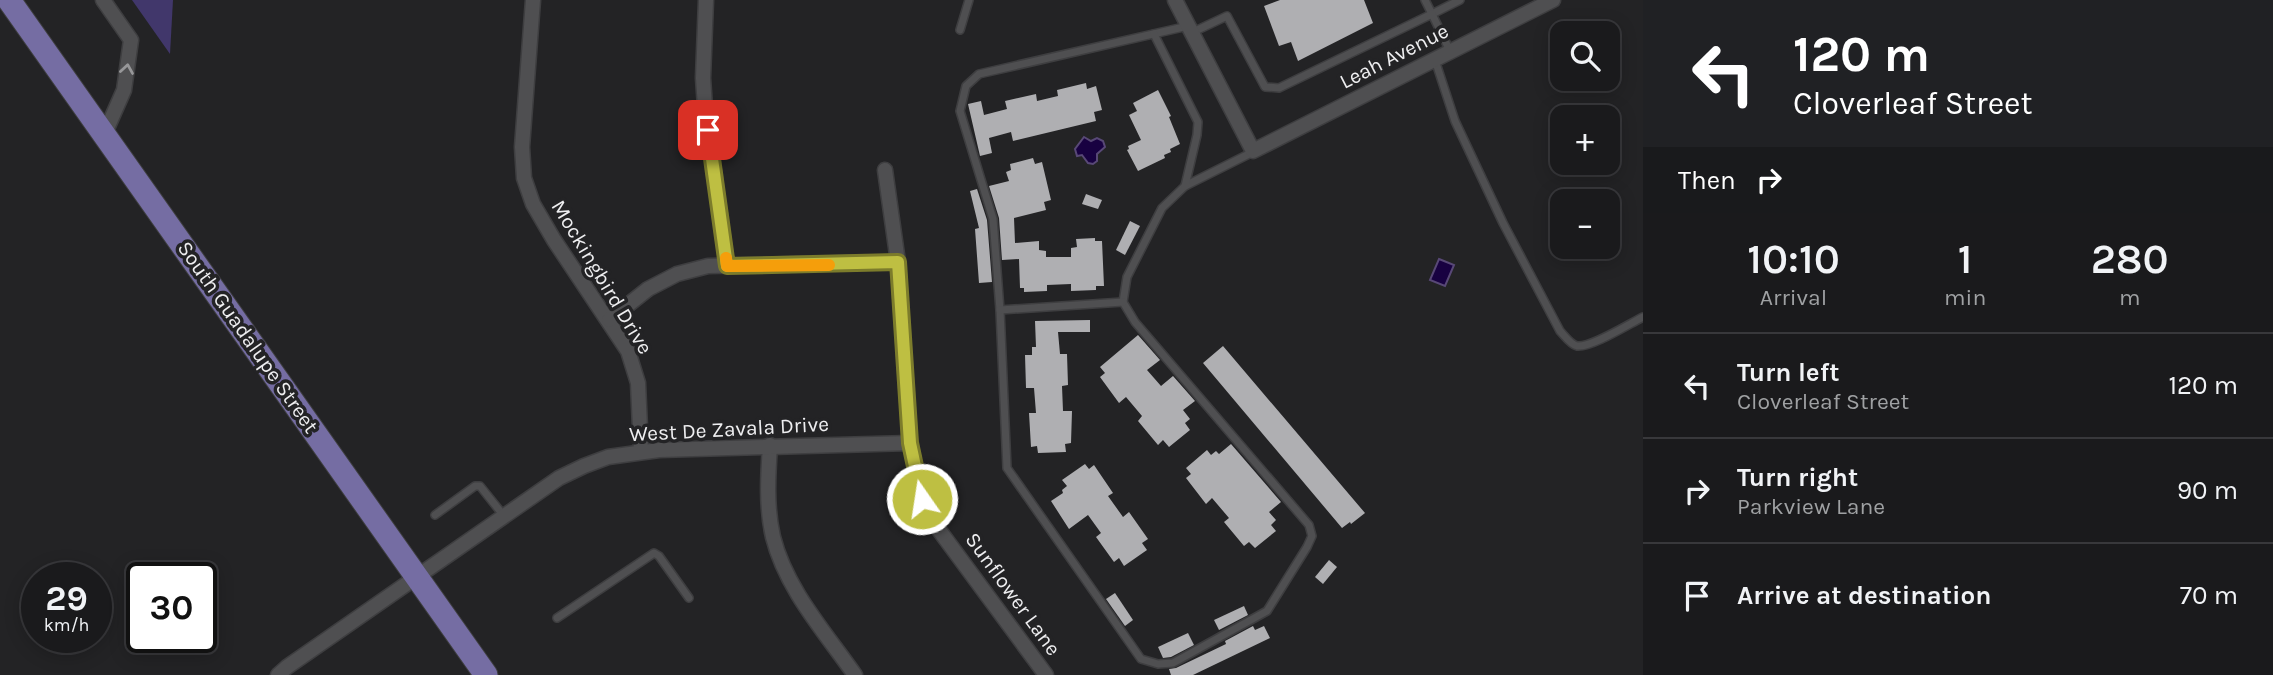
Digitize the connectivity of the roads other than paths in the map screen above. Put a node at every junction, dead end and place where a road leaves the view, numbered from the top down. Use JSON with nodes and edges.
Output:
{"nodes":[{"id":1,"x":9,"y":0,"type":"edge"},
{"id":2,"x":103,"y":0,"type":"edge"},
{"id":3,"x":533,"y":0,"type":"edge"},
{"id":4,"x":706,"y":0,"type":"edge"},
{"id":5,"x":969,"y":0,"type":"edge"},
{"id":6,"x":1175,"y":0,"type":"edge"},
{"id":7,"x":1425,"y":0,"type":"edge"},
{"id":8,"x":1460,"y":0,"type":"edge"},
{"id":9,"x":1553,"y":0,"type":"edge"},
{"id":10,"x":1432,"y":15,"type":"junction"},
{"id":11,"x":1190,"y":29,"type":"junction"},
{"id":12,"x":960,"y":30,"type":"dead end"},
{"id":13,"x":1154,"y":34,"type":"junction"},
{"id":14,"x":1450,"y":51,"type":"junction"},
{"id":15,"x":1435,"y":59,"type":"junction"},
{"id":16,"x":105,"y":133,"type":"junction"},
{"id":17,"x":1253,"y":151,"type":"junction"},
{"id":18,"x":885,"y":170,"type":"dead end"},
{"id":19,"x":1185,"y":186,"type":"junction"},
{"id":20,"x":898,"y":262,"type":"junction"},
{"id":21,"x":727,"y":266,"type":"junction"},
{"id":22,"x":1124,"y":302,"type":"junction"},
{"id":23,"x":1000,"y":310,"type":"junction"},
{"id":24,"x":1643,"y":317,"type":"edge"},
{"id":25,"x":609,"y":320,"type":"junction"},
{"id":26,"x":910,"y":443,"type":"junction"},
{"id":27,"x":770,"y":445,"type":"junction"},
{"id":28,"x":641,"y":452,"type":"junction"},
{"id":29,"x":435,"y":515,"type":"dead end"},
{"id":30,"x":505,"y":516,"type":"junction"},
{"id":31,"x":417,"y":575,"type":"junction"},
{"id":32,"x":689,"y":598,"type":"dead end"},
{"id":33,"x":557,"y":618,"type":"dead end"},
{"id":34,"x":278,"y":675,"type":"edge"},
{"id":35,"x":486,"y":675,"type":"edge"},
{"id":36,"x":855,"y":675,"type":"edge"},
{"id":37,"x":1046,"y":675,"type":"edge"}],
"edges":[{"from":1,"to":16,"type":"main road","name":"South Guadalupe Street"},
{"from":16,"to":2,"type":"street","one_way":true},
{"from":3,"to":25,"type":"street","name":"Mockingbird Drive"},
{"from":4,"to":21,"type":"street"},
{"from":5,"to":12,"type":"lane"},
{"from":6,"to":11,"type":"street"},
{"from":7,"to":10,"type":"lane"},
{"from":8,"to":10,"type":"lane"},
{"from":9,"to":14,"type":"street","name":"Leah Avenue"},
{"from":10,"to":11,"type":"lane"},
{"from":10,"to":14,"type":"lane"},
{"from":11,"to":13,"type":"lane"},
{"from":11,"to":17,"type":"street"},
{"from":13,"to":19,"type":"lane"},
{"from":13,"to":23,"type":"lane"},
{"from":14,"to":15,"type":"street","name":"Leah Avenue"},
{"from":15,"to":17,"type":"street","name":"Leah Avenue"},
{"from":15,"to":24,"type":"lane"},
{"from":16,"to":31,"type":"main road","name":"South Guadalupe Street"},
{"from":17,"to":19,"type":"lane"},
{"from":18,"to":20,"type":"street","name":"Sunflower Lane"},
{"from":19,"to":22,"type":"lane"},
{"from":20,"to":21,"type":"street"},
{"from":20,"to":26,"type":"street","name":"Sunflower Lane"},
{"from":21,"to":25,"type":"street"},
{"from":22,"to":23,"type":"lane"},
{"from":22,"to":23,"type":"lane"},
{"from":25,"to":28,"type":"street","name":"Mockingbird Drive"},
{"from":26,"to":27,"type":"street","name":"West De Zavala Drive"},
{"from":26,"to":37,"type":"street","name":"Sunflower Lane"},
{"from":27,"to":28,"type":"street","name":"West De Zavala Drive"},
{"from":27,"to":36,"type":"street"},
{"from":28,"to":30,"type":"street","name":"West De Zavala Drive"},
{"from":29,"to":30,"type":"lane"},
{"from":30,"to":31,"type":"street","name":"West De Zavala Drive"},
{"from":31,"to":34,"type":"street","name":"West De Zavala Drive"},
{"from":31,"to":35,"type":"main road","name":"South Guadalupe Street"},
{"from":32,"to":33,"type":"lane"}]}
